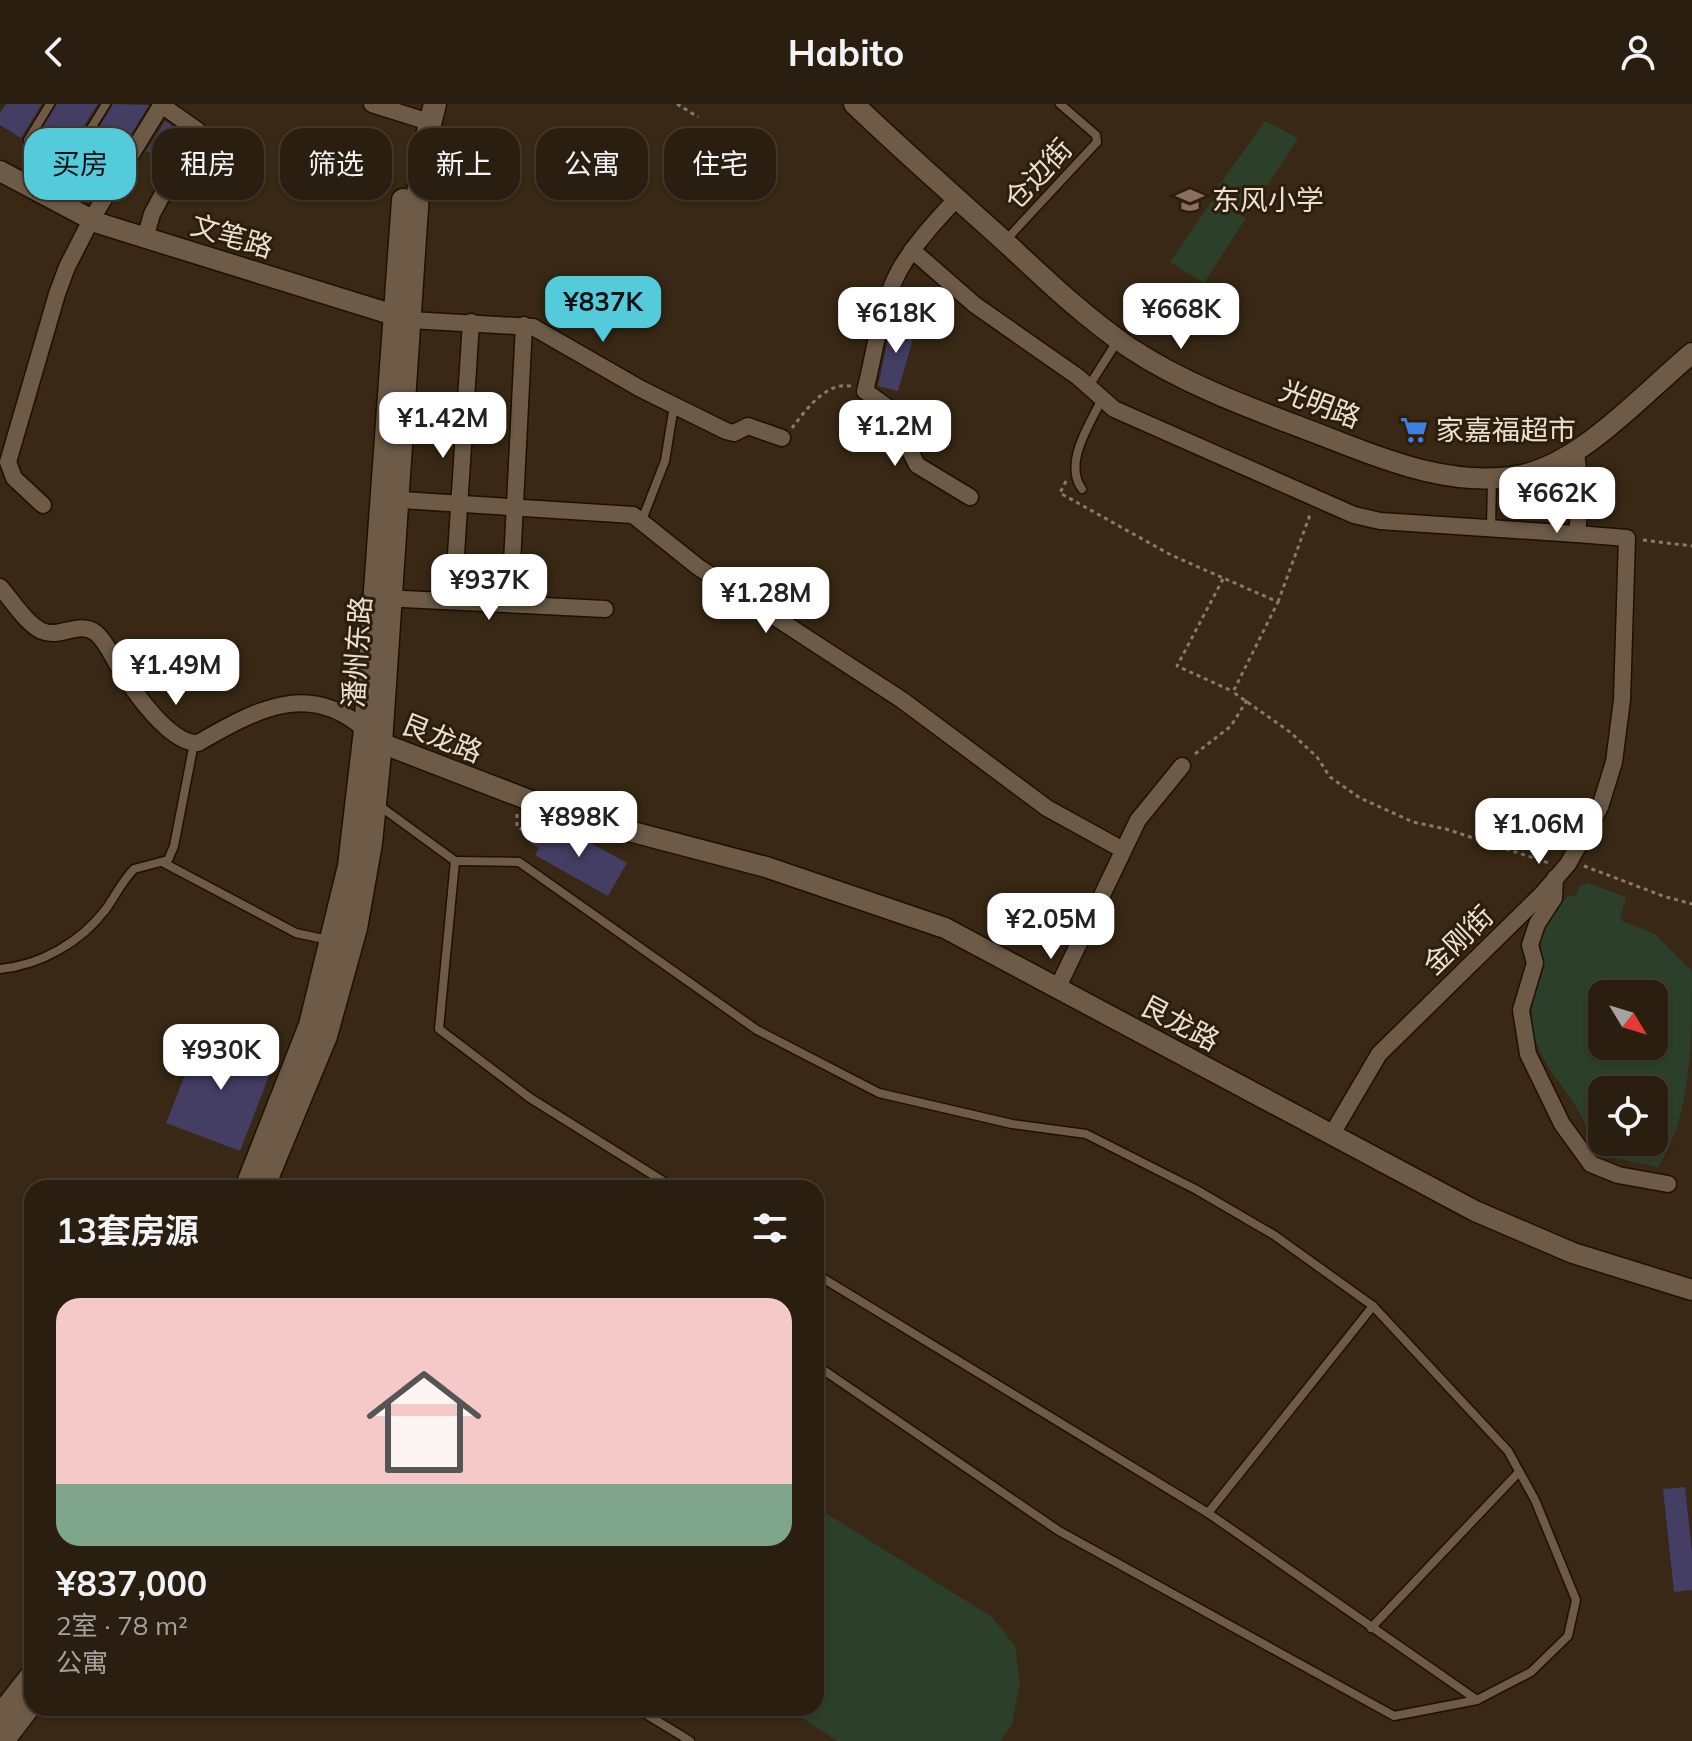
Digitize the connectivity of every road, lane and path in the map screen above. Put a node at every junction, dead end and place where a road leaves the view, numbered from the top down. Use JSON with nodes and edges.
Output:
{"nodes":[{"id":1,"x":50,"y":104,"type":"edge"},
{"id":2,"x":106,"y":104,"type":"edge"},
{"id":3,"x":161,"y":104,"type":"edge"},
{"id":4,"x":372,"y":104,"type":"edge"},
{"id":5,"x":677,"y":104,"type":"edge"},
{"id":6,"x":854,"y":104,"type":"edge"},
{"id":7,"x":1060,"y":104,"type":"edge"},
{"id":8,"x":425,"y":112,"type":"edge"},
{"id":9,"x":698,"y":117,"type":"dead end"},
{"id":10,"x":35,"y":128,"type":"edge"},
{"id":11,"x":91,"y":128,"type":"edge"},
{"id":12,"x":0,"y":171,"type":"edge"},
{"id":13,"x":957,"y":198,"type":"junction"},
{"id":14,"x":91,"y":220,"type":"junction"},
{"id":15,"x":145,"y":238,"type":"junction"},
{"id":16,"x":1005,"y":241,"type":"junction"},
{"id":17,"x":912,"y":250,"type":"junction"},
{"id":18,"x":402,"y":317,"type":"junction"},
{"id":19,"x":471,"y":322,"type":"junction"},
{"id":20,"x":524,"y":325,"type":"junction"},
{"id":21,"x":1119,"y":340,"type":"junction"},
{"id":22,"x":1692,"y":353,"type":"edge"},
{"id":23,"x":1089,"y":386,"type":"junction"},
{"id":24,"x":865,"y":391,"type":"junction"},
{"id":25,"x":1102,"y":398,"type":"junction"},
{"id":26,"x":674,"y":405,"type":"junction"},
{"id":27,"x":782,"y":438,"type":"joint"},
{"id":28,"x":1576,"y":453,"type":"junction"},
{"id":29,"x":1077,"y":458,"type":"junction"},
{"id":30,"x":1491,"y":478,"type":"junction"},
{"id":31,"x":1082,"y":489,"type":"dead end"},
{"id":32,"x":970,"y":497,"type":"dead end"},
{"id":33,"x":389,"y":499,"type":"junction"},
{"id":34,"x":1317,"y":499,"type":"junction"},
{"id":35,"x":460,"y":503,"type":"junction"},
{"id":36,"x":43,"y":505,"type":"dead end"},
{"id":37,"x":515,"y":506,"type":"junction"},
{"id":38,"x":642,"y":520,"type":"junction"},
{"id":39,"x":1491,"y":530,"type":"junction"},
{"id":40,"x":1577,"y":534,"type":"junction"},
{"id":41,"x":1627,"y":538,"type":"junction"},
{"id":42,"x":1692,"y":546,"type":"edge"},
{"id":43,"x":1223,"y":579,"type":"junction"},
{"id":44,"x":0,"y":587,"type":"edge"},
{"id":45,"x":382,"y":598,"type":"junction"},
{"id":46,"x":453,"y":601,"type":"junction"},
{"id":47,"x":1278,"y":602,"type":"junction"},
{"id":48,"x":510,"y":603,"type":"junction"},
{"id":49,"x":605,"y":609,"type":"dead end"},
{"id":50,"x":1233,"y":692,"type":"junction"},
{"id":51,"x":1247,"y":700,"type":"junction"},
{"id":52,"x":373,"y":737,"type":"junction"},
{"id":53,"x":194,"y":743,"type":"junction"},
{"id":54,"x":1182,"y":766,"type":"joint"},
{"id":55,"x":367,"y":799,"type":"junction"},
{"id":56,"x":517,"y":827,"type":"dead end"},
{"id":57,"x":534,"y":836,"type":"dead end"},
{"id":58,"x":1123,"y":850,"type":"junction"},
{"id":59,"x":455,"y":861,"type":"junction"},
{"id":60,"x":164,"y":863,"type":"junction"},
{"id":61,"x":1563,"y":869,"type":"junction"},
{"id":62,"x":1692,"y":904,"type":"edge"},
{"id":63,"x":343,"y":941,"type":"junction"},
{"id":64,"x":0,"y":969,"type":"edge"},
{"id":65,"x":1057,"y":989,"type":"junction"},
{"id":66,"x":1332,"y":1134,"type":"junction"},
{"id":67,"x":249,"y":1180,"type":"edge"},
{"id":68,"x":266,"y":1180,"type":"edge"},
{"id":69,"x":661,"y":1180,"type":"edge"},
{"id":70,"x":1668,"y":1184,"type":"dead end"},
{"id":71,"x":824,"y":1279,"type":"edge"},
{"id":72,"x":1692,"y":1290,"type":"edge"},
{"id":73,"x":1373,"y":1306,"type":"junction"},
{"id":74,"x":824,"y":1370,"type":"edge"},
{"id":75,"x":1519,"y":1472,"type":"junction"},
{"id":76,"x":1208,"y":1513,"type":"junction"},
{"id":77,"x":1371,"y":1628,"type":"junction"},
{"id":78,"x":24,"y":1685,"type":"edge"},
{"id":79,"x":1477,"y":1700,"type":"junction"},
{"id":80,"x":24,"y":1713,"type":"edge"},
{"id":81,"x":0,"y":1716,"type":"edge"},
{"id":82,"x":649,"y":1716,"type":"edge"},
{"id":83,"x":4,"y":1739,"type":"edge"},
{"id":84,"x":690,"y":1741,"type":"edge"}],
"edges":[{"from":1,"to":10,"type":"lane"},
{"from":2,"to":11,"type":"lane"},
{"from":3,"to":14,"type":"street"},
{"from":3,"to":15,"type":"street"},
{"from":4,"to":8,"type":"street"},
{"from":5,"to":9,"type":"path"},
{"from":6,"to":13,"type":"street","name":"光明路"},
{"from":7,"to":16,"type":"lane","name":"仓边街"},
{"from":8,"to":18,"type":"main road","name":"潘州东路"},
{"from":12,"to":14,"type":"street","name":"文笔路"},
{"from":13,"to":16,"type":"street","name":"光明路"},
{"from":13,"to":17,"type":"street"},
{"from":14,"to":15,"type":"street","name":"文笔路"},
{"from":14,"to":36,"type":"street"},
{"from":15,"to":18,"type":"street","name":"文笔路"},
{"from":16,"to":21,"type":"street","name":"光明路"},
{"from":17,"to":23,"type":"street"},
{"from":17,"to":24,"type":"street"},
{"from":18,"to":19,"type":"street"},
{"from":18,"to":33,"type":"main road","name":"潘州东路"},
{"from":19,"to":20,"type":"street"},
{"from":19,"to":35,"type":"street"},
{"from":20,"to":26,"type":"street"},
{"from":20,"to":37,"type":"street"},
{"from":21,"to":23,"type":"lane"},
{"from":21,"to":30,"type":"street","name":"光明路"},
{"from":22,"to":28,"type":"street","name":"光明路"},
{"from":23,"to":25,"type":"street"},
{"from":24,"to":27,"type":"path"},
{"from":24,"to":32,"type":"street"},
{"from":25,"to":29,"type":"lane"},
{"from":25,"to":34,"type":"street"},
{"from":26,"to":27,"type":"street"},
{"from":26,"to":38,"type":"lane"},
{"from":28,"to":30,"type":"street","name":"光明路"},
{"from":28,"to":40,"type":"street"},
{"from":29,"to":31,"type":"lane"},
{"from":29,"to":43,"type":"path"},
{"from":30,"to":39,"type":"lane"},
{"from":33,"to":35,"type":"street"},
{"from":33,"to":45,"type":"main road","name":"潘州东路"},
{"from":34,"to":39,"type":"street"},
{"from":34,"to":47,"type":"path"},
{"from":35,"to":37,"type":"street"},
{"from":35,"to":46,"type":"street"},
{"from":37,"to":38,"type":"street"},
{"from":37,"to":48,"type":"street"},
{"from":38,"to":58,"type":"street"},
{"from":39,"to":40,"type":"street"},
{"from":40,"to":41,"type":"street"},
{"from":41,"to":42,"type":"path"},
{"from":41,"to":61,"type":"street","name":"金刚街"},
{"from":43,"to":47,"type":"path"},
{"from":43,"to":50,"type":"path"},
{"from":44,"to":53,"type":"street"},
{"from":45,"to":46,"type":"street"},
{"from":45,"to":52,"type":"main road","name":"潘州东路"},
{"from":46,"to":48,"type":"street"},
{"from":47,"to":50,"type":"path"},
{"from":48,"to":49,"type":"street"},
{"from":50,"to":51,"type":"path"},
{"from":51,"to":54,"type":"path"},
{"from":51,"to":61,"type":"path"},
{"from":52,"to":53,"type":"street"},
{"from":52,"to":55,"type":"main road","name":"潘州东路"},
{"from":52,"to":65,"type":"street","name":"艮龙路"},
{"from":53,"to":60,"type":"lane"},
{"from":54,"to":58,"type":"street"},
{"from":55,"to":59,"type":"lane"},
{"from":55,"to":63,"type":"main road","name":"潘州东路"},
{"from":56,"to":57,"type":"path"},
{"from":58,"to":65,"type":"street"},
{"from":59,"to":69,"type":"lane"},
{"from":59,"to":73,"type":"lane"},
{"from":60,"to":63,"type":"lane"},
{"from":60,"to":64,"type":"lane"},
{"from":61,"to":62,"type":"path"},
{"from":61,"to":66,"type":"street","name":"金刚街"},
{"from":61,"to":70,"type":"street"},
{"from":63,"to":67,"type":"main road","name":"潘州东路"},
{"from":63,"to":68,"type":"main road","name":"潘州东路"},
{"from":65,"to":66,"type":"street","name":"艮龙路"},
{"from":66,"to":72,"type":"street","name":"艮龙路"},
{"from":71,"to":76,"type":"lane"},
{"from":73,"to":75,"type":"lane"},
{"from":73,"to":76,"type":"lane"},
{"from":74,"to":79,"type":"lane"},
{"from":75,"to":77,"type":"lane"},
{"from":75,"to":79,"type":"lane"},
{"from":76,"to":77,"type":"lane"},
{"from":77,"to":79,"type":"lane"},
{"from":78,"to":81,"type":"main road"},
{"from":80,"to":83,"type":"main road"},
{"from":82,"to":84,"type":"lane"}]}
